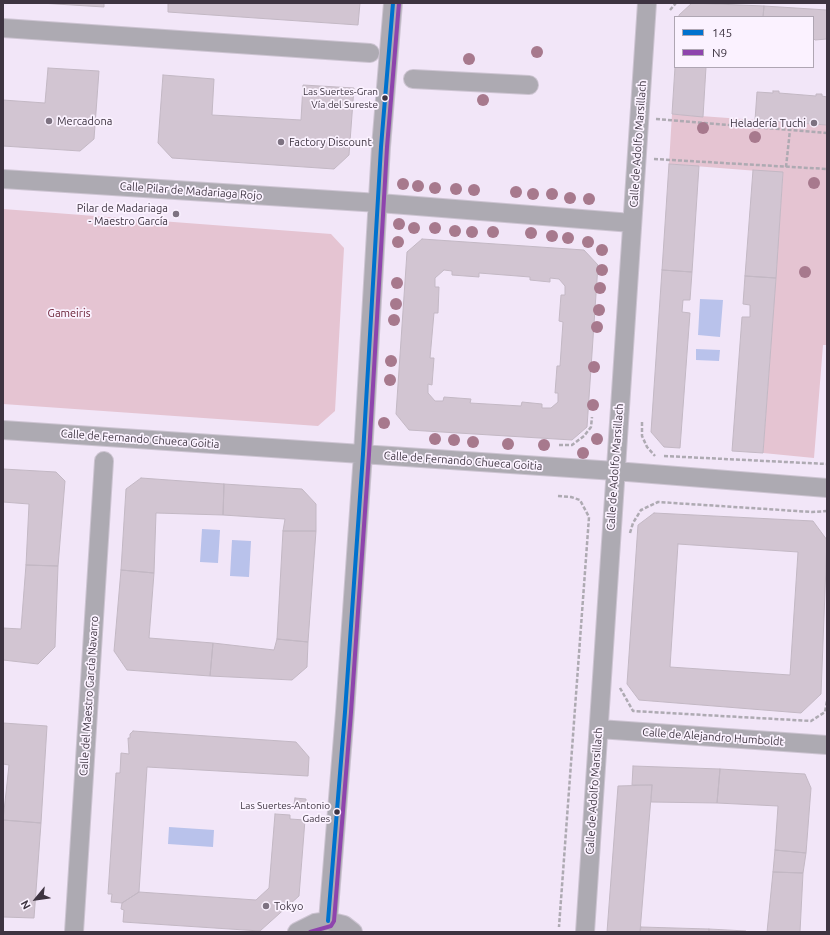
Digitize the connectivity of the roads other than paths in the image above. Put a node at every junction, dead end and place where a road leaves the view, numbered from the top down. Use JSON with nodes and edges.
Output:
{"nodes":[{"id":1,"x":393,"y":3,"type":"edge"},
{"id":2,"x":647,"y":3,"type":"edge"},
{"id":3,"x":3,"y":28,"type":"edge"},
{"id":4,"x":370,"y":53,"type":"dead end"},
{"id":5,"x":413,"y":79,"type":"dead end"},
{"id":6,"x":529,"y":85,"type":"dead end"},
{"id":7,"x":3,"y":179,"type":"edge"},
{"id":8,"x":379,"y":203,"type":"junction"},
{"id":9,"x":632,"y":223,"type":"junction"},
{"id":10,"x":3,"y":430,"type":"edge"},
{"id":11,"x":363,"y":454,"type":"junction"},
{"id":12,"x":104,"y":461,"type":"dead end"},
{"id":13,"x":615,"y":471,"type":"junction"},
{"id":14,"x":827,"y":488,"type":"edge"},
{"id":15,"x":599,"y":729,"type":"junction"},
{"id":16,"x":827,"y":745,"type":"edge"},
{"id":17,"x":328,"y":921,"type":"junction"},
{"id":18,"x":74,"y":932,"type":"edge"},
{"id":19,"x":297,"y":932,"type":"edge"},
{"id":20,"x":353,"y":932,"type":"edge"},
{"id":21,"x":585,"y":932,"type":"edge"}],
"edges":[{"from":1,"to":8,"type":"street"},
{"from":2,"to":9,"type":"street","name":"Calle de Adolfo Marsillach"},
{"from":3,"to":4,"type":"street"},
{"from":5,"to":6,"type":"street"},
{"from":7,"to":8,"type":"street","name":"Calle Pilar de Madariaga Rojo"},
{"from":8,"to":9,"type":"street","name":"Calle Pilar de Madariaga Rojo"},
{"from":8,"to":11,"type":"street"},
{"from":9,"to":13,"type":"street","name":"Calle de Adolfo Marsillach"},
{"from":10,"to":11,"type":"street","name":"Calle de Fernando Chueca Goitia"},
{"from":11,"to":13,"type":"street","name":"Calle de Fernando Chueca Goitia"},
{"from":11,"to":17,"type":"street"},
{"from":12,"to":18,"type":"street","name":"Calle del Maestro García Navarro"},
{"from":13,"to":14,"type":"street","name":"Calle de Fernando Chueca Goitia"},
{"from":13,"to":15,"type":"street","name":"Calle de Adolfo Marsillach"},
{"from":15,"to":16,"type":"street","name":"Calle de Alejandro Humboldt"},
{"from":15,"to":21,"type":"street","name":"Calle de Adolfo Marsillach"},
{"from":17,"to":19,"type":"street"},
{"from":17,"to":20,"type":"street"}]}
